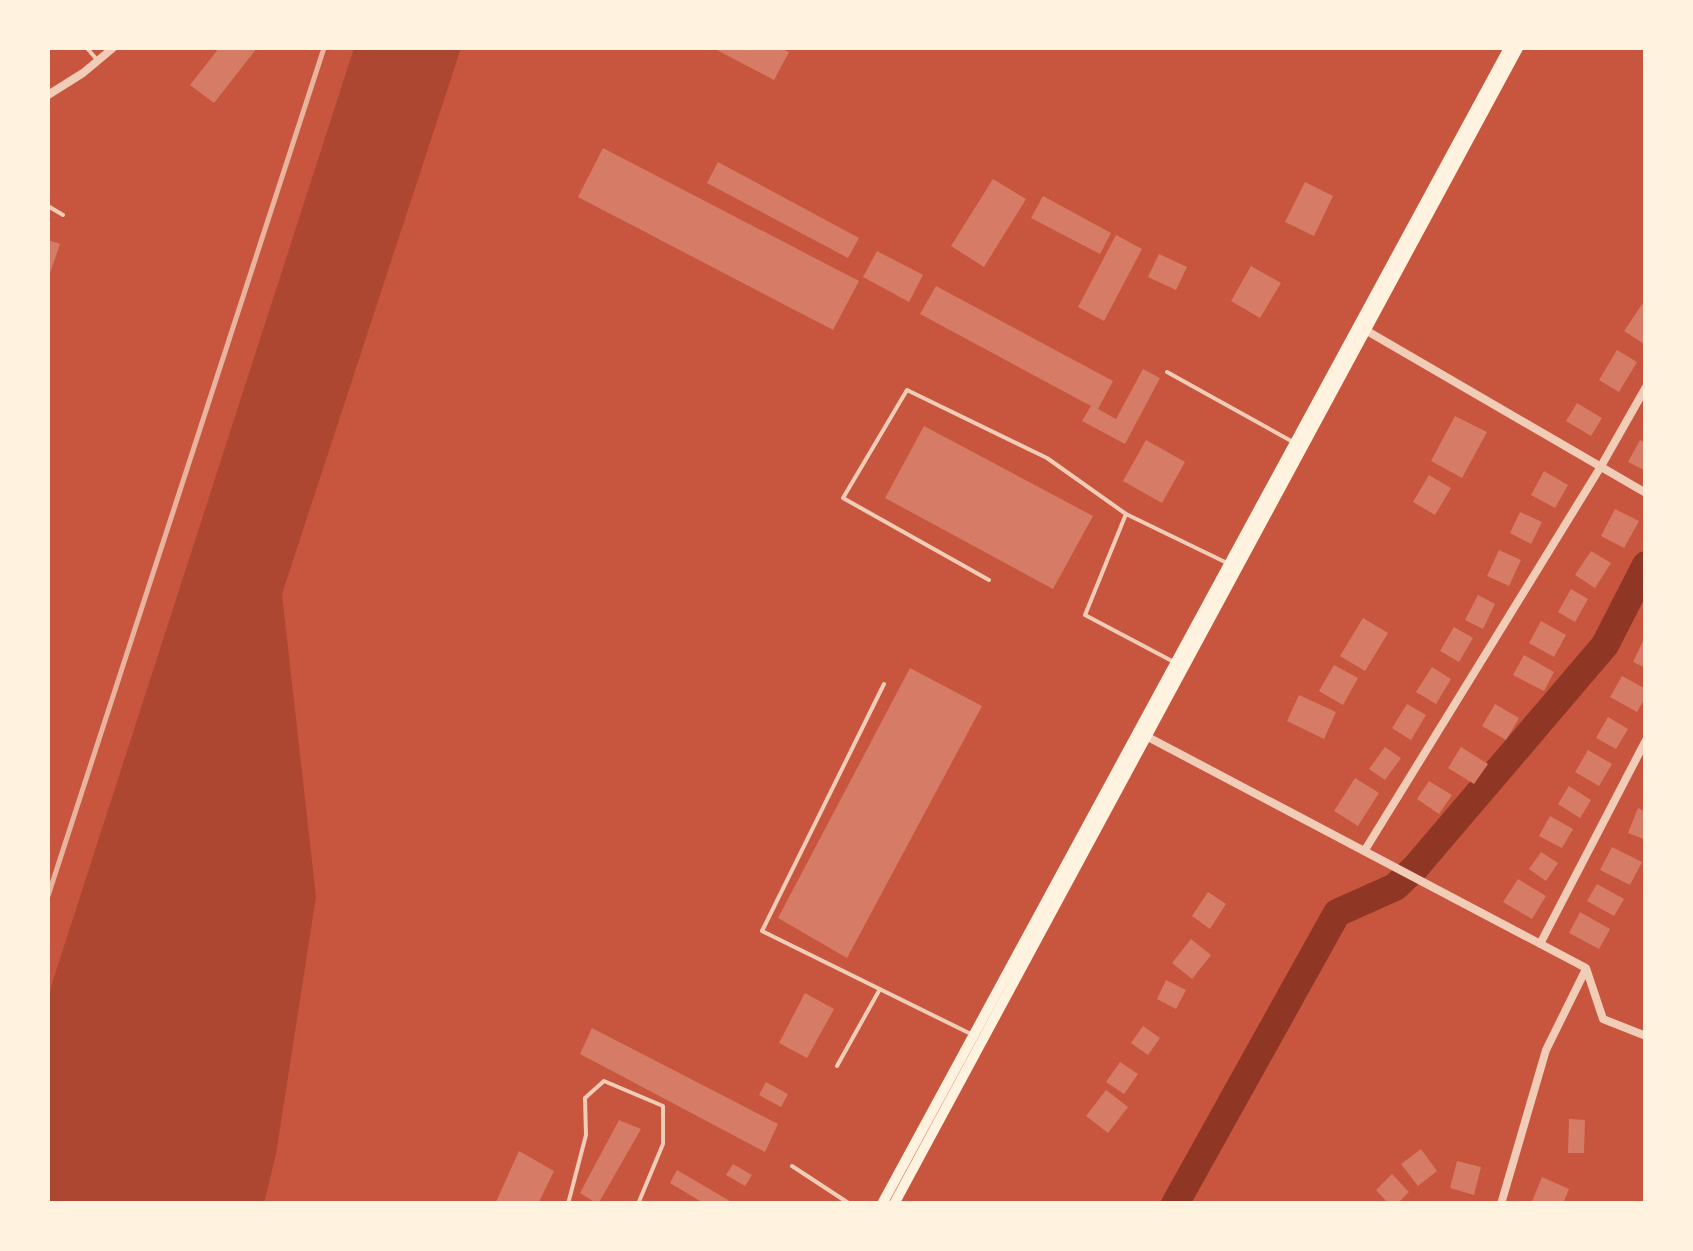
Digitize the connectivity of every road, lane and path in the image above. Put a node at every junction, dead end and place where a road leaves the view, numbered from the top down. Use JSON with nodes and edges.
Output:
{"nodes":[{"id":1,"x":87,"y":48,"type":"edge"},
{"id":2,"x":113,"y":48,"type":"edge"},
{"id":3,"x":1509,"y":48,"type":"edge"},
{"id":4,"x":1518,"y":48,"type":"edge"},
{"id":5,"x":98,"y":61,"type":"junction"},
{"id":6,"x":48,"y":96,"type":"edge"},
{"id":7,"x":48,"y":206,"type":"edge"},
{"id":8,"x":62,"y":215,"type":"dead end"},
{"id":9,"x":1362,"y":327,"type":"junction"},
{"id":10,"x":1167,"y":372,"type":"dead end"},
{"id":11,"x":1646,"y":387,"type":"edge"},
{"id":12,"x":1298,"y":445,"type":"junction"},
{"id":13,"x":1600,"y":468,"type":"junction"},
{"id":14,"x":1646,"y":493,"type":"edge"},
{"id":15,"x":1126,"y":514,"type":"junction"},
{"id":16,"x":1230,"y":564,"type":"junction"},
{"id":17,"x":989,"y":580,"type":"dead end"},
{"id":18,"x":1176,"y":663,"type":"junction"},
{"id":19,"x":884,"y":684,"type":"dead end"},
{"id":20,"x":1146,"y":736,"type":"junction"},
{"id":21,"x":1646,"y":740,"type":"edge"},
{"id":22,"x":1365,"y":850,"type":"junction"},
{"id":23,"x":1540,"y":944,"type":"junction"},
{"id":24,"x":1586,"y":968,"type":"junction"},
{"id":25,"x":880,"y":989,"type":"junction"},
{"id":26,"x":973,"y":1035,"type":"junction"},
{"id":27,"x":1646,"y":1036,"type":"edge"},
{"id":28,"x":837,"y":1066,"type":"dead end"},
{"id":29,"x":792,"y":1166,"type":"dead end"},
{"id":30,"x":568,"y":1204,"type":"edge"},
{"id":31,"x":638,"y":1204,"type":"edge"},
{"id":32,"x":850,"y":1204,"type":"edge"},
{"id":33,"x":882,"y":1204,"type":"edge"},
{"id":34,"x":894,"y":1204,"type":"edge"},
{"id":35,"x":1501,"y":1204,"type":"edge"}],
"edges":[{"from":1,"to":5,"type":"lane"},
{"from":2,"to":5,"type":"street"},
{"from":3,"to":9,"type":"main road"},
{"from":4,"to":9,"type":"main road"},
{"from":5,"to":6,"type":"street"},
{"from":7,"to":8,"type":"lane"},
{"from":9,"to":12,"type":"main road"},
{"from":9,"to":13,"type":"street"},
{"from":10,"to":12,"type":"lane"},
{"from":11,"to":13,"type":"street"},
{"from":12,"to":16,"type":"main road"},
{"from":12,"to":20,"type":"main road"},
{"from":13,"to":14,"type":"street"},
{"from":13,"to":22,"type":"street"},
{"from":15,"to":16,"type":"lane"},
{"from":15,"to":17,"type":"lane"},
{"from":15,"to":18,"type":"lane"},
{"from":16,"to":18,"type":"main road"},
{"from":18,"to":26,"type":"main road"},
{"from":19,"to":25,"type":"lane"},
{"from":20,"to":22,"type":"street"},
{"from":20,"to":34,"type":"main road"},
{"from":21,"to":23,"type":"street"},
{"from":22,"to":23,"type":"street"},
{"from":23,"to":24,"type":"street"},
{"from":24,"to":27,"type":"street"},
{"from":24,"to":35,"type":"street"},
{"from":25,"to":26,"type":"lane"},
{"from":25,"to":28,"type":"lane"},
{"from":26,"to":33,"type":"main road"},
{"from":29,"to":32,"type":"lane"},
{"from":30,"to":31,"type":"lane"}]}
